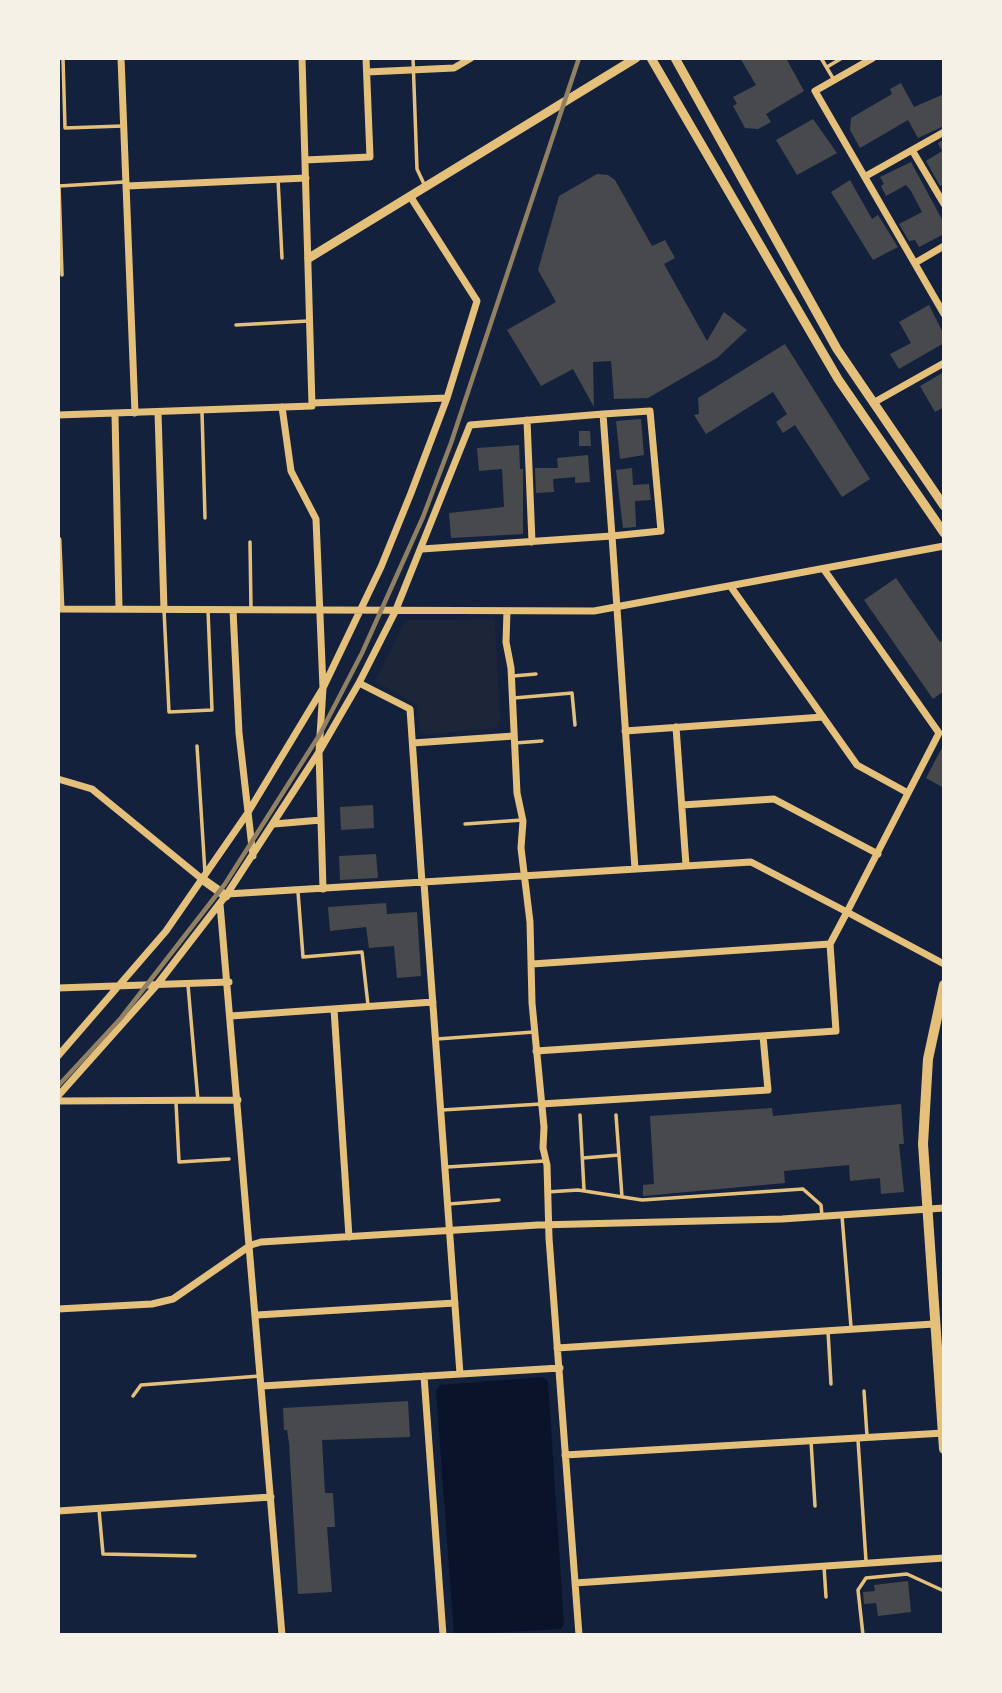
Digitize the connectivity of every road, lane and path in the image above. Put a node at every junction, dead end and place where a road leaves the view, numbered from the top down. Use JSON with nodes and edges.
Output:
{"nodes":[{"id":1,"x":63,"y":58,"type":"edge"},
{"id":2,"x":121,"y":58,"type":"edge"},
{"id":3,"x":302,"y":58,"type":"edge"},
{"id":4,"x":366,"y":58,"type":"edge"},
{"id":5,"x":413,"y":58,"type":"edge"},
{"id":6,"x":471,"y":58,"type":"edge"},
{"id":7,"x":636,"y":58,"type":"edge"},
{"id":8,"x":651,"y":58,"type":"edge"},
{"id":9,"x":675,"y":58,"type":"edge"},
{"id":10,"x":821,"y":58,"type":"edge"},
{"id":11,"x":842,"y":58,"type":"edge"},
{"id":12,"x":873,"y":58,"type":"edge"},
{"id":13,"x":827,"y":67,"type":"junction"},
{"id":14,"x":413,"y":71,"type":"junction"},
{"id":15,"x":367,"y":72,"type":"junction"},
{"id":16,"x":834,"y":80,"type":"junction"},
{"id":17,"x":123,"y":126,"type":"junction"},
{"id":18,"x":944,"y":132,"type":"edge"},
{"id":19,"x":912,"y":150,"type":"junction"},
{"id":20,"x":305,"y":160,"type":"junction"},
{"id":21,"x":866,"y":176,"type":"junction"},
{"id":22,"x":306,"y":177,"type":"junction"},
{"id":23,"x":278,"y":178,"type":"junction"},
{"id":24,"x":127,"y":184,"type":"junction"},
{"id":25,"x":58,"y":186,"type":"edge"},
{"id":26,"x":425,"y":186,"type":"junction"},
{"id":27,"x":410,"y":196,"type":"junction"},
{"id":28,"x":944,"y":204,"type":"edge"},
{"id":29,"x":944,"y":246,"type":"edge"},
{"id":30,"x":282,"y":258,"type":"dead end"},
{"id":31,"x":309,"y":258,"type":"junction"},
{"id":32,"x":915,"y":263,"type":"junction"},
{"id":33,"x":62,"y":275,"type":"dead end"},
{"id":34,"x":944,"y":314,"type":"edge"},
{"id":35,"x":309,"y":321,"type":"junction"},
{"id":36,"x":236,"y":325,"type":"dead end"},
{"id":37,"x":944,"y":363,"type":"edge"},
{"id":38,"x":447,"y":398,"type":"junction"},
{"id":39,"x":312,"y":403,"type":"junction"},
{"id":40,"x":873,"y":403,"type":"junction"},
{"id":41,"x":282,"y":407,"type":"junction"},
{"id":42,"x":202,"y":410,"type":"junction"},
{"id":43,"x":158,"y":412,"type":"junction"},
{"id":44,"x":135,"y":413,"type":"junction"},
{"id":45,"x":115,"y":414,"type":"junction"},
{"id":46,"x":603,"y":414,"type":"junction"},
{"id":47,"x":58,"y":415,"type":"edge"},
{"id":48,"x":527,"y":420,"type":"junction"},
{"id":49,"x":944,"y":506,"type":"edge"},
{"id":50,"x":205,"y":518,"type":"dead end"},
{"id":51,"x":944,"y":533,"type":"edge"},
{"id":52,"x":612,"y":536,"type":"junction"},
{"id":53,"x":58,"y":540,"type":"edge"},
{"id":54,"x":250,"y":542,"type":"dead end"},
{"id":55,"x":532,"y":542,"type":"junction"},
{"id":56,"x":944,"y":546,"type":"edge"},
{"id":57,"x":422,"y":549,"type":"junction"},
{"id":58,"x":825,"y":571,"type":"junction"},
{"id":59,"x":731,"y":587,"type":"junction"},
{"id":60,"x":617,"y":608,"type":"junction"},
{"id":61,"x":60,"y":609,"type":"edge"},
{"id":62,"x":119,"y":609,"type":"junction"},
{"id":63,"x":164,"y":610,"type":"junction"},
{"id":64,"x":208,"y":610,"type":"junction"},
{"id":65,"x":233,"y":610,"type":"junction"},
{"id":66,"x":250,"y":610,"type":"junction"},
{"id":67,"x":361,"y":610,"type":"junction"},
{"id":68,"x":319,"y":611,"type":"junction"},
{"id":69,"x":507,"y":611,"type":"junction"},
{"id":70,"x":395,"y":612,"type":"junction"},
{"id":71,"x":536,"y":674,"type":"dead end"},
{"id":72,"x":511,"y":676,"type":"junction"},
{"id":73,"x":359,"y":683,"type":"junction"},
{"id":74,"x":323,"y":688,"type":"junction"},
{"id":75,"x":512,"y":698,"type":"junction"},
{"id":76,"x":823,"y":717,"type":"junction"},
{"id":77,"x":575,"y":725,"type":"dead end"},
{"id":78,"x":676,"y":727,"type":"junction"},
{"id":79,"x":625,"y":731,"type":"junction"},
{"id":80,"x":514,"y":739,"type":"junction"},
{"id":81,"x":542,"y":741,"type":"dead end"},
{"id":82,"x":413,"y":743,"type":"junction"},
{"id":83,"x":197,"y":746,"type":"dead end"},
{"id":84,"x":319,"y":752,"type":"junction"},
{"id":85,"x":58,"y":779,"type":"edge"},
{"id":86,"x":908,"y":793,"type":"junction"},
{"id":87,"x":682,"y":805,"type":"junction"},
{"id":88,"x":247,"y":814,"type":"junction"},
{"id":89,"x":321,"y":820,"type":"junction"},
{"id":90,"x":522,"y":820,"type":"junction"},
{"id":91,"x":274,"y":824,"type":"junction"},
{"id":92,"x":465,"y":824,"type":"dead end"},
{"id":93,"x":878,"y":854,"type":"junction"},
{"id":94,"x":253,"y":856,"type":"junction"},
{"id":95,"x":686,"y":865,"type":"junction"},
{"id":96,"x":635,"y":869,"type":"junction"},
{"id":97,"x":204,"y":877,"type":"junction"},
{"id":98,"x":525,"y":877,"type":"junction"},
{"id":99,"x":423,"y":883,"type":"junction"},
{"id":100,"x":323,"y":889,"type":"junction"},
{"id":101,"x":298,"y":891,"type":"junction"},
{"id":102,"x":224,"y":898,"type":"junction"},
{"id":103,"x":847,"y":912,"type":"junction"},
{"id":104,"x":830,"y":944,"type":"junction"},
{"id":105,"x":532,"y":964,"type":"junction"},
{"id":106,"x":944,"y":964,"type":"edge"},
{"id":107,"x":229,"y":982,"type":"junction"},
{"id":108,"x":188,"y":985,"type":"junction"},
{"id":109,"x":944,"y":985,"type":"edge"},
{"id":110,"x":120,"y":986,"type":"junction"},
{"id":111,"x":156,"y":986,"type":"junction"},
{"id":112,"x":58,"y":988,"type":"edge"},
{"id":113,"x":433,"y":1002,"type":"junction"},
{"id":114,"x":368,"y":1007,"type":"junction"},
{"id":115,"x":334,"y":1009,"type":"junction"},
{"id":116,"x":231,"y":1016,"type":"junction"},
{"id":117,"x":537,"y":1032,"type":"junction"},
{"id":118,"x":763,"y":1036,"type":"junction"},
{"id":119,"x":436,"y":1040,"type":"junction"},
{"id":120,"x":536,"y":1051,"type":"junction"},
{"id":121,"x":58,"y":1056,"type":"edge"},
{"id":122,"x":58,"y":1096,"type":"edge"},
{"id":123,"x":238,"y":1100,"type":"junction"},
{"id":124,"x":58,"y":1101,"type":"edge"},
{"id":125,"x":176,"y":1102,"type":"junction"},
{"id":126,"x":198,"y":1103,"type":"junction"},
{"id":127,"x":541,"y":1104,"type":"junction"},
{"id":128,"x":441,"y":1110,"type":"junction"},
{"id":129,"x":580,"y":1115,"type":"dead end"},
{"id":130,"x":616,"y":1115,"type":"dead end"},
{"id":131,"x":619,"y":1155,"type":"junction"},
{"id":132,"x":582,"y":1158,"type":"junction"},
{"id":133,"x":229,"y":1159,"type":"dead end"},
{"id":134,"x":546,"y":1161,"type":"junction"},
{"id":135,"x":445,"y":1167,"type":"junction"},
{"id":136,"x":584,"y":1191,"type":"junction"},
{"id":137,"x":546,"y":1192,"type":"junction"},
{"id":138,"x":622,"y":1197,"type":"junction"},
{"id":139,"x":499,"y":1200,"type":"dead end"},
{"id":140,"x":447,"y":1204,"type":"junction"},
{"id":141,"x":944,"y":1208,"type":"edge"},
{"id":142,"x":926,"y":1210,"type":"junction"},
{"id":143,"x":842,"y":1215,"type":"junction"},
{"id":144,"x":822,"y":1216,"type":"junction"},
{"id":145,"x":548,"y":1225,"type":"junction"},
{"id":146,"x":449,"y":1231,"type":"junction"},
{"id":147,"x":349,"y":1237,"type":"junction"},
{"id":148,"x":251,"y":1245,"type":"junction"},
{"id":149,"x":454,"y":1303,"type":"junction"},
{"id":150,"x":58,"y":1309,"type":"edge"},
{"id":151,"x":257,"y":1315,"type":"junction"},
{"id":152,"x":934,"y":1324,"type":"junction"},
{"id":153,"x":852,"y":1329,"type":"junction"},
{"id":154,"x":828,"y":1331,"type":"junction"},
{"id":155,"x":557,"y":1348,"type":"junction"},
{"id":156,"x":560,"y":1367,"type":"junction"},
{"id":157,"x":460,"y":1374,"type":"junction"},
{"id":158,"x":262,"y":1376,"type":"junction"},
{"id":159,"x":424,"y":1376,"type":"junction"},
{"id":160,"x":831,"y":1384,"type":"dead end"},
{"id":161,"x":262,"y":1386,"type":"junction"},
{"id":162,"x":864,"y":1391,"type":"dead end"},
{"id":163,"x":133,"y":1396,"type":"dead end"},
{"id":164,"x":944,"y":1433,"type":"edge"},
{"id":165,"x":858,"y":1438,"type":"junction"},
{"id":166,"x":867,"y":1438,"type":"junction"},
{"id":167,"x":811,"y":1441,"type":"junction"},
{"id":168,"x":944,"y":1449,"type":"edge"},
{"id":169,"x":565,"y":1455,"type":"junction"},
{"id":170,"x":271,"y":1497,"type":"junction"},
{"id":171,"x":815,"y":1506,"type":"dead end"},
{"id":172,"x":99,"y":1508,"type":"junction"},
{"id":173,"x":58,"y":1511,"type":"edge"},
{"id":174,"x":195,"y":1556,"type":"dead end"},
{"id":175,"x":944,"y":1558,"type":"edge"},
{"id":176,"x":866,"y":1564,"type":"junction"},
{"id":177,"x":824,"y":1566,"type":"junction"},
{"id":178,"x":575,"y":1583,"type":"junction"},
{"id":179,"x":944,"y":1591,"type":"edge"},
{"id":180,"x":826,"y":1597,"type":"dead end"},
{"id":181,"x":282,"y":1635,"type":"edge"},
{"id":182,"x":443,"y":1635,"type":"edge"},
{"id":183,"x":579,"y":1635,"type":"edge"},
{"id":184,"x":863,"y":1635,"type":"edge"}],
"edges":[{"from":1,"to":17,"type":"lane"},
{"from":2,"to":17,"type":"street"},
{"from":3,"to":20,"type":"street"},
{"from":4,"to":15,"type":"street"},
{"from":5,"to":14,"type":"lane"},
{"from":6,"to":14,"type":"street"},
{"from":7,"to":26,"type":"street"},
{"from":8,"to":51,"type":"street"},
{"from":9,"to":40,"type":"street"},
{"from":10,"to":13,"type":"lane"},
{"from":11,"to":13,"type":"lane"},
{"from":12,"to":16,"type":"street"},
{"from":13,"to":16,"type":"lane"},
{"from":14,"to":15,"type":"street"},
{"from":14,"to":26,"type":"lane"},
{"from":15,"to":20,"type":"street"},
{"from":16,"to":21,"type":"street"},
{"from":17,"to":24,"type":"street"},
{"from":18,"to":19,"type":"street"},
{"from":19,"to":21,"type":"street"},
{"from":19,"to":28,"type":"street"},
{"from":20,"to":22,"type":"street"},
{"from":21,"to":32,"type":"street"},
{"from":22,"to":23,"type":"street"},
{"from":22,"to":31,"type":"street"},
{"from":23,"to":24,"type":"street"},
{"from":23,"to":30,"type":"lane"},
{"from":24,"to":25,"type":"lane"},
{"from":24,"to":44,"type":"street"},
{"from":25,"to":33,"type":"lane"},
{"from":26,"to":27,"type":"street"},
{"from":27,"to":31,"type":"street"},
{"from":27,"to":38,"type":"street"},
{"from":29,"to":32,"type":"street"},
{"from":31,"to":35,"type":"street"},
{"from":32,"to":34,"type":"street"},
{"from":35,"to":36,"type":"lane"},
{"from":35,"to":39,"type":"street"},
{"from":37,"to":40,"type":"street"},
{"from":38,"to":39,"type":"street"},
{"from":38,"to":67,"type":"street"},
{"from":39,"to":41,"type":"street"},
{"from":40,"to":49,"type":"street"},
{"from":41,"to":42,"type":"street"},
{"from":41,"to":68,"type":"street"},
{"from":42,"to":43,"type":"street"},
{"from":42,"to":50,"type":"lane"},
{"from":43,"to":44,"type":"street"},
{"from":43,"to":63,"type":"street"},
{"from":44,"to":45,"type":"street"},
{"from":45,"to":47,"type":"street"},
{"from":45,"to":62,"type":"street"},
{"from":46,"to":48,"type":"street"},
{"from":46,"to":52,"type":"street"},
{"from":46,"to":52,"type":"street"},
{"from":48,"to":55,"type":"street"},
{"from":48,"to":57,"type":"street"},
{"from":52,"to":55,"type":"street"},
{"from":52,"to":60,"type":"street"},
{"from":53,"to":61,"type":"street"},
{"from":54,"to":66,"type":"lane"},
{"from":55,"to":57,"type":"street"},
{"from":56,"to":58,"type":"street"},
{"from":57,"to":70,"type":"street"},
{"from":58,"to":59,"type":"street"},
{"from":58,"to":86,"type":"street"},
{"from":59,"to":60,"type":"street"},
{"from":59,"to":76,"type":"street"},
{"from":60,"to":69,"type":"street"},
{"from":60,"to":79,"type":"street"},
{"from":61,"to":62,"type":"street"},
{"from":62,"to":63,"type":"street"},
{"from":63,"to":64,"type":"street"},
{"from":63,"to":64,"type":"lane"},
{"from":64,"to":65,"type":"street"},
{"from":65,"to":66,"type":"street"},
{"from":65,"to":88,"type":"street"},
{"from":66,"to":68,"type":"street"},
{"from":67,"to":68,"type":"street"},
{"from":67,"to":70,"type":"street"},
{"from":67,"to":74,"type":"street"},
{"from":68,"to":74,"type":"street"},
{"from":69,"to":70,"type":"street"},
{"from":69,"to":72,"type":"street"},
{"from":70,"to":73,"type":"street"},
{"from":71,"to":72,"type":"lane"},
{"from":72,"to":75,"type":"street"},
{"from":73,"to":82,"type":"street"},
{"from":73,"to":84,"type":"street"},
{"from":74,"to":84,"type":"street"},
{"from":74,"to":88,"type":"street"},
{"from":75,"to":77,"type":"lane"},
{"from":75,"to":80,"type":"street"},
{"from":76,"to":78,"type":"street"},
{"from":76,"to":86,"type":"street"},
{"from":78,"to":79,"type":"street"},
{"from":78,"to":87,"type":"street"},
{"from":79,"to":96,"type":"street"},
{"from":80,"to":81,"type":"lane"},
{"from":80,"to":82,"type":"street"},
{"from":80,"to":90,"type":"street"},
{"from":82,"to":99,"type":"street"},
{"from":83,"to":97,"type":"lane"},
{"from":84,"to":89,"type":"street"},
{"from":84,"to":91,"type":"street"},
{"from":85,"to":97,"type":"street"},
{"from":86,"to":93,"type":"street"},
{"from":87,"to":93,"type":"street"},
{"from":87,"to":95,"type":"street"},
{"from":88,"to":94,"type":"street"},
{"from":88,"to":97,"type":"street"},
{"from":89,"to":91,"type":"street"},
{"from":89,"to":100,"type":"street"},
{"from":90,"to":92,"type":"lane"},
{"from":90,"to":98,"type":"street"},
{"from":91,"to":94,"type":"street"},
{"from":93,"to":103,"type":"street"},
{"from":94,"to":102,"type":"street"},
{"from":95,"to":96,"type":"street"},
{"from":95,"to":103,"type":"street"},
{"from":96,"to":98,"type":"street"},
{"from":97,"to":102,"type":"street"},
{"from":97,"to":110,"type":"street"},
{"from":98,"to":99,"type":"street"},
{"from":98,"to":105,"type":"street"},
{"from":99,"to":100,"type":"street"},
{"from":99,"to":113,"type":"street"},
{"from":100,"to":101,"type":"street"},
{"from":101,"to":102,"type":"street"},
{"from":101,"to":114,"type":"lane"},
{"from":102,"to":107,"type":"street"},
{"from":102,"to":111,"type":"street"},
{"from":103,"to":104,"type":"street"},
{"from":103,"to":106,"type":"street"},
{"from":104,"to":105,"type":"street"},
{"from":104,"to":118,"type":"street"},
{"from":105,"to":117,"type":"street"},
{"from":107,"to":108,"type":"street"},
{"from":107,"to":116,"type":"street"},
{"from":108,"to":111,"type":"street"},
{"from":108,"to":126,"type":"lane"},
{"from":109,"to":142,"type":"main road"},
{"from":110,"to":111,"type":"street"},
{"from":110,"to":112,"type":"street"},
{"from":110,"to":121,"type":"street"},
{"from":111,"to":122,"type":"street"},
{"from":113,"to":114,"type":"street"},
{"from":113,"to":119,"type":"street"},
{"from":114,"to":115,"type":"street"},
{"from":115,"to":116,"type":"street"},
{"from":115,"to":147,"type":"street"},
{"from":116,"to":123,"type":"street"},
{"from":117,"to":119,"type":"lane"},
{"from":117,"to":120,"type":"street"},
{"from":118,"to":120,"type":"street"},
{"from":118,"to":127,"type":"street"},
{"from":119,"to":128,"type":"street"},
{"from":120,"to":127,"type":"street"},
{"from":123,"to":126,"type":"street"},
{"from":123,"to":148,"type":"street"},
{"from":124,"to":125,"type":"street"},
{"from":125,"to":126,"type":"street"},
{"from":125,"to":133,"type":"lane"},
{"from":127,"to":128,"type":"lane"},
{"from":127,"to":134,"type":"street"},
{"from":128,"to":135,"type":"street"},
{"from":129,"to":132,"type":"lane"},
{"from":130,"to":131,"type":"lane"},
{"from":131,"to":132,"type":"lane"},
{"from":131,"to":138,"type":"lane"},
{"from":132,"to":136,"type":"lane"},
{"from":134,"to":135,"type":"lane"},
{"from":134,"to":137,"type":"street"},
{"from":135,"to":140,"type":"street"},
{"from":136,"to":137,"type":"lane"},
{"from":136,"to":138,"type":"lane"},
{"from":137,"to":145,"type":"street"},
{"from":138,"to":144,"type":"lane"},
{"from":139,"to":140,"type":"lane"},
{"from":140,"to":146,"type":"street"},
{"from":141,"to":142,"type":"street"},
{"from":142,"to":143,"type":"street"},
{"from":142,"to":152,"type":"main road"},
{"from":143,"to":144,"type":"street"},
{"from":143,"to":153,"type":"lane"},
{"from":144,"to":145,"type":"street"},
{"from":145,"to":146,"type":"street"},
{"from":145,"to":155,"type":"street"},
{"from":146,"to":147,"type":"street"},
{"from":146,"to":149,"type":"street"},
{"from":147,"to":148,"type":"street"},
{"from":148,"to":150,"type":"street"},
{"from":148,"to":151,"type":"street"},
{"from":149,"to":151,"type":"street"},
{"from":149,"to":157,"type":"street"},
{"from":151,"to":158,"type":"street"},
{"from":152,"to":153,"type":"street"},
{"from":152,"to":164,"type":"main road"},
{"from":153,"to":154,"type":"street"},
{"from":154,"to":155,"type":"street"},
{"from":154,"to":160,"type":"lane"},
{"from":155,"to":156,"type":"street"},
{"from":156,"to":157,"type":"street"},
{"from":156,"to":169,"type":"street"},
{"from":157,"to":159,"type":"street"},
{"from":158,"to":161,"type":"street"},
{"from":158,"to":163,"type":"lane"},
{"from":159,"to":161,"type":"street"},
{"from":159,"to":182,"type":"street"},
{"from":161,"to":170,"type":"street"},
{"from":162,"to":166,"type":"lane"},
{"from":164,"to":166,"type":"street"},
{"from":164,"to":168,"type":"main road"},
{"from":165,"to":166,"type":"street"},
{"from":165,"to":167,"type":"street"},
{"from":165,"to":176,"type":"lane"},
{"from":167,"to":169,"type":"street"},
{"from":167,"to":171,"type":"lane"},
{"from":169,"to":178,"type":"street"},
{"from":170,"to":172,"type":"street"},
{"from":170,"to":181,"type":"street"},
{"from":172,"to":173,"type":"street"},
{"from":172,"to":174,"type":"lane"},
{"from":175,"to":176,"type":"street"},
{"from":176,"to":177,"type":"street"},
{"from":177,"to":178,"type":"street"},
{"from":177,"to":180,"type":"lane"},
{"from":178,"to":183,"type":"street"},
{"from":179,"to":184,"type":"lane"}]}
